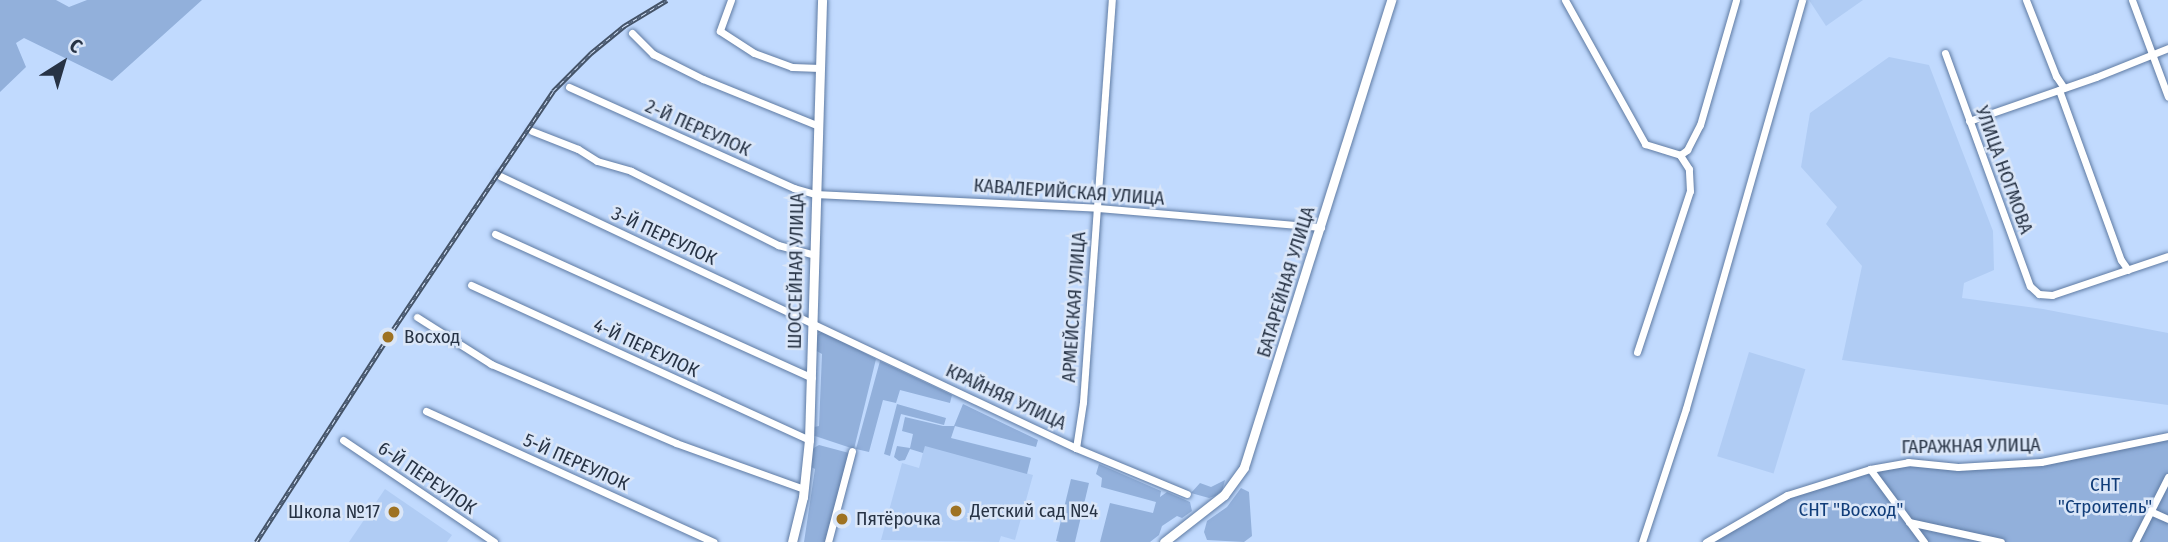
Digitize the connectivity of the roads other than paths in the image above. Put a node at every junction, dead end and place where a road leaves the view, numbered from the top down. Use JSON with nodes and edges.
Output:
{"nodes":[{"id":1,"x":731,"y":0,"type":"edge"},
{"id":2,"x":822,"y":0,"type":"edge"},
{"id":3,"x":1112,"y":0,"type":"edge"},
{"id":4,"x":1391,"y":0,"type":"edge"},
{"id":5,"x":1565,"y":0,"type":"edge"},
{"id":6,"x":1736,"y":0,"type":"edge"},
{"id":7,"x":1802,"y":0,"type":"edge"},
{"id":8,"x":2026,"y":0,"type":"edge"},
{"id":9,"x":2132,"y":0,"type":"edge"},
{"id":10,"x":632,"y":33,"type":"dead end"},
{"id":11,"x":2168,"y":48,"type":"edge"},
{"id":12,"x":1945,"y":53,"type":"dead end"},
{"id":13,"x":2153,"y":54,"type":"junction"},
{"id":14,"x":820,"y":68,"type":"junction"},
{"id":15,"x":569,"y":87,"type":"dead end"},
{"id":16,"x":2061,"y":89,"type":"junction"},
{"id":17,"x":2168,"y":97,"type":"edge"},
{"id":18,"x":1969,"y":121,"type":"junction"},
{"id":19,"x":819,"y":126,"type":"junction"},
{"id":20,"x":532,"y":131,"type":"dead end"},
{"id":21,"x":1680,"y":155,"type":"junction"},
{"id":22,"x":500,"y":176,"type":"dead end"},
{"id":23,"x":815,"y":194,"type":"junction"},
{"id":24,"x":1098,"y":208,"type":"junction"},
{"id":25,"x":1321,"y":227,"type":"junction"},
{"id":26,"x":495,"y":234,"type":"dead end"},
{"id":27,"x":815,"y":255,"type":"junction"},
{"id":28,"x":2168,"y":256,"type":"edge"},
{"id":29,"x":2128,"y":270,"type":"junction"},
{"id":30,"x":471,"y":285,"type":"dead end"},
{"id":31,"x":416,"y":317,"type":"dead end"},
{"id":32,"x":814,"y":324,"type":"junction"},
{"id":33,"x":1637,"y":352,"type":"dead end"},
{"id":34,"x":812,"y":378,"type":"junction"},
{"id":35,"x":426,"y":411,"type":"dead end"},
{"id":36,"x":2168,"y":436,"type":"edge"},
{"id":37,"x":343,"y":440,"type":"dead end"},
{"id":38,"x":809,"y":440,"type":"junction"},
{"id":39,"x":1076,"y":447,"type":"junction"},
{"id":40,"x":852,"y":451,"type":"dead end"},
{"id":41,"x":1870,"y":469,"type":"junction"},
{"id":42,"x":2168,"y":477,"type":"edge"},
{"id":43,"x":804,"y":489,"type":"junction"},
{"id":44,"x":1187,"y":494,"type":"dead end"},
{"id":45,"x":2150,"y":510,"type":"junction"},
{"id":46,"x":2168,"y":519,"type":"edge"},
{"id":47,"x":1909,"y":522,"type":"junction"},
{"id":48,"x":494,"y":542,"type":"edge"},
{"id":49,"x":714,"y":542,"type":"edge"},
{"id":50,"x":792,"y":542,"type":"edge"},
{"id":51,"x":828,"y":542,"type":"edge"},
{"id":52,"x":1164,"y":542,"type":"edge"},
{"id":53,"x":1642,"y":542,"type":"edge"},
{"id":54,"x":1706,"y":542,"type":"edge"},
{"id":55,"x":1924,"y":542,"type":"edge"},
{"id":56,"x":2001,"y":542,"type":"edge"},
{"id":57,"x":2135,"y":542,"type":"edge"}],
"edges":[{"from":1,"to":14,"type":"street"},
{"from":2,"to":14,"type":"main road","name":"ШОССЕЙНАЯ УЛИЦА"},
{"from":3,"to":24,"type":"street","name":"АРМЕЙСКАЯ УЛИЦА"},
{"from":4,"to":25,"type":"main road","name":"БАТАРЕЙНАЯ УЛИЦА"},
{"from":5,"to":21,"type":"street"},
{"from":6,"to":21,"type":"street"},
{"from":7,"to":53,"type":"street"},
{"from":8,"to":16,"type":"street"},
{"from":9,"to":13,"type":"street"},
{"from":10,"to":19,"type":"street"},
{"from":11,"to":13,"type":"street"},
{"from":12,"to":18,"type":"street","name":"УЛИЦА НОГМОВА"},
{"from":13,"to":16,"type":"street"},
{"from":13,"to":17,"type":"street"},
{"from":14,"to":19,"type":"main road","name":"ШОССЕЙНАЯ УЛИЦА"},
{"from":15,"to":23,"type":"street","name":"2-Й ПЕРЕУЛОК"},
{"from":16,"to":18,"type":"street"},
{"from":16,"to":29,"type":"street"},
{"from":18,"to":29,"type":"street","name":"УЛИЦА НОГМОВА"},
{"from":19,"to":23,"type":"main road","name":"ШОССЕЙНАЯ УЛИЦА"},
{"from":20,"to":27,"type":"street"},
{"from":21,"to":33,"type":"street"},
{"from":22,"to":32,"type":"street","name":"3-Й ПЕРЕУЛОК"},
{"from":23,"to":24,"type":"street","name":"КАВАЛЕРИЙСКАЯ УЛИЦА"},
{"from":23,"to":27,"type":"main road","name":"ШОССЕЙНАЯ УЛИЦА"},
{"from":24,"to":25,"type":"street","name":"КАВАЛЕРИЙСКАЯ УЛИЦА"},
{"from":24,"to":39,"type":"street","name":"АРМЕЙСКАЯ УЛИЦА"},
{"from":25,"to":52,"type":"main road","name":"БАТАРЕЙНАЯ УЛИЦА"},
{"from":26,"to":34,"type":"street"},
{"from":27,"to":32,"type":"main road","name":"ШОССЕЙНАЯ УЛИЦА"},
{"from":28,"to":29,"type":"street"},
{"from":30,"to":38,"type":"street","name":"4-Й ПЕРЕУЛОК"},
{"from":31,"to":43,"type":"street"},
{"from":32,"to":34,"type":"main road","name":"ШОССЕЙНАЯ УЛИЦА"},
{"from":32,"to":39,"type":"street","name":"КРАЙНЯЯ УЛИЦА"},
{"from":34,"to":38,"type":"main road","name":"ШОССЕЙНАЯ УЛИЦА"},
{"from":35,"to":49,"type":"street","name":"5-Й ПЕРЕУЛОК"},
{"from":36,"to":41,"type":"street","name":"ГАРАЖНАЯ УЛИЦА"},
{"from":37,"to":48,"type":"street","name":"6-Й ПЕРЕУЛОК"},
{"from":38,"to":43,"type":"main road","name":"ШОССЕЙНАЯ УЛИЦА"},
{"from":39,"to":44,"type":"street","name":"КРАЙНЯЯ УЛИЦА"},
{"from":40,"to":51,"type":"street"},
{"from":41,"to":47,"type":"street"},
{"from":41,"to":54,"type":"street","name":"ГАРАЖНАЯ УЛИЦА"},
{"from":42,"to":45,"type":"street"},
{"from":43,"to":50,"type":"main road","name":"ШОССЕЙНАЯ УЛИЦА"},
{"from":45,"to":46,"type":"street"},
{"from":45,"to":57,"type":"street"},
{"from":47,"to":55,"type":"street"},
{"from":47,"to":56,"type":"street"}]}
